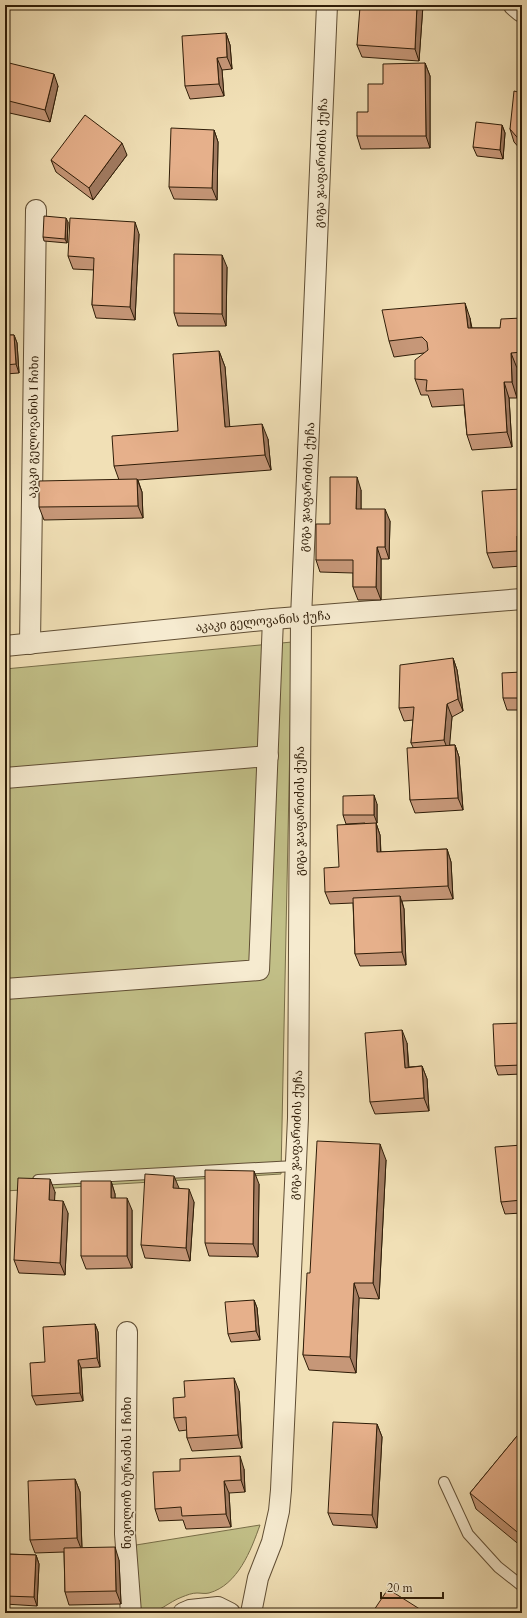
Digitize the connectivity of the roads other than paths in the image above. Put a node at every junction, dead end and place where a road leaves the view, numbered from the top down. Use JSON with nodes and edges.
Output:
{"nodes":[{"id":1,"x":327,"y":5,"type":"edge"},
{"id":2,"x":515,"y":5,"type":"edge"},
{"id":3,"x":522,"y":11,"type":"edge"},
{"id":4,"x":36,"y":210,"type":"dead end"},
{"id":5,"x":522,"y":599,"type":"edge"},
{"id":6,"x":301,"y":618,"type":"junction"},
{"id":7,"x":273,"y":620,"type":"junction"},
{"id":8,"x":30,"y":644,"type":"junction"},
{"id":9,"x":5,"y":646,"type":"edge"},
{"id":10,"x":268,"y":756,"type":"junction"},
{"id":11,"x":5,"y":778,"type":"edge"},
{"id":12,"x":5,"y":989,"type":"edge"},
{"id":13,"x":295,"y":1166,"type":"junction"},
{"id":14,"x":26,"y":1181,"type":"edge"},
{"id":15,"x":127,"y":1332,"type":"dead end"},
{"id":16,"x":444,"y":1482,"type":"dead end"},
{"id":17,"x":522,"y":1586,"type":"edge"},
{"id":18,"x":131,"y":1613,"type":"edge"},
{"id":19,"x":183,"y":1613,"type":"edge"},
{"id":20,"x":230,"y":1613,"type":"edge"},
{"id":21,"x":251,"y":1613,"type":"edge"}],
"edges":[{"from":1,"to":6,"type":"street","name":"გიგა ჯაფარიძის ქუჩა"},
{"from":2,"to":3,"type":"street"},
{"from":4,"to":8,"type":"street","name":"აკაკი გელოვანის I ჩიხი"},
{"from":5,"to":6,"type":"street","name":"აკაკი გელოვანის ქუჩა"},
{"from":6,"to":7,"type":"street","name":"აკაკი გელოვანის ქუჩა"},
{"from":6,"to":13,"type":"street","name":"გიგა ჯაფარიძის ქუჩა"},
{"from":7,"to":8,"type":"street","name":"აკაკი გელოვანის ქუჩა"},
{"from":7,"to":10,"type":"street"},
{"from":8,"to":9,"type":"street","name":"აკაკი გელოვანის ქუჩა"},
{"from":10,"to":11,"type":"street"},
{"from":10,"to":12,"type":"street"},
{"from":13,"to":14,"type":"lane"},
{"from":13,"to":21,"type":"street","name":"გიგა ჯაფარიძის ქუჩა"},
{"from":15,"to":18,"type":"street","name":"ნიკოლოზ ბურაძის I ჩიხი"},
{"from":16,"to":17,"type":"lane"},
{"from":19,"to":20,"type":"street"}]}
